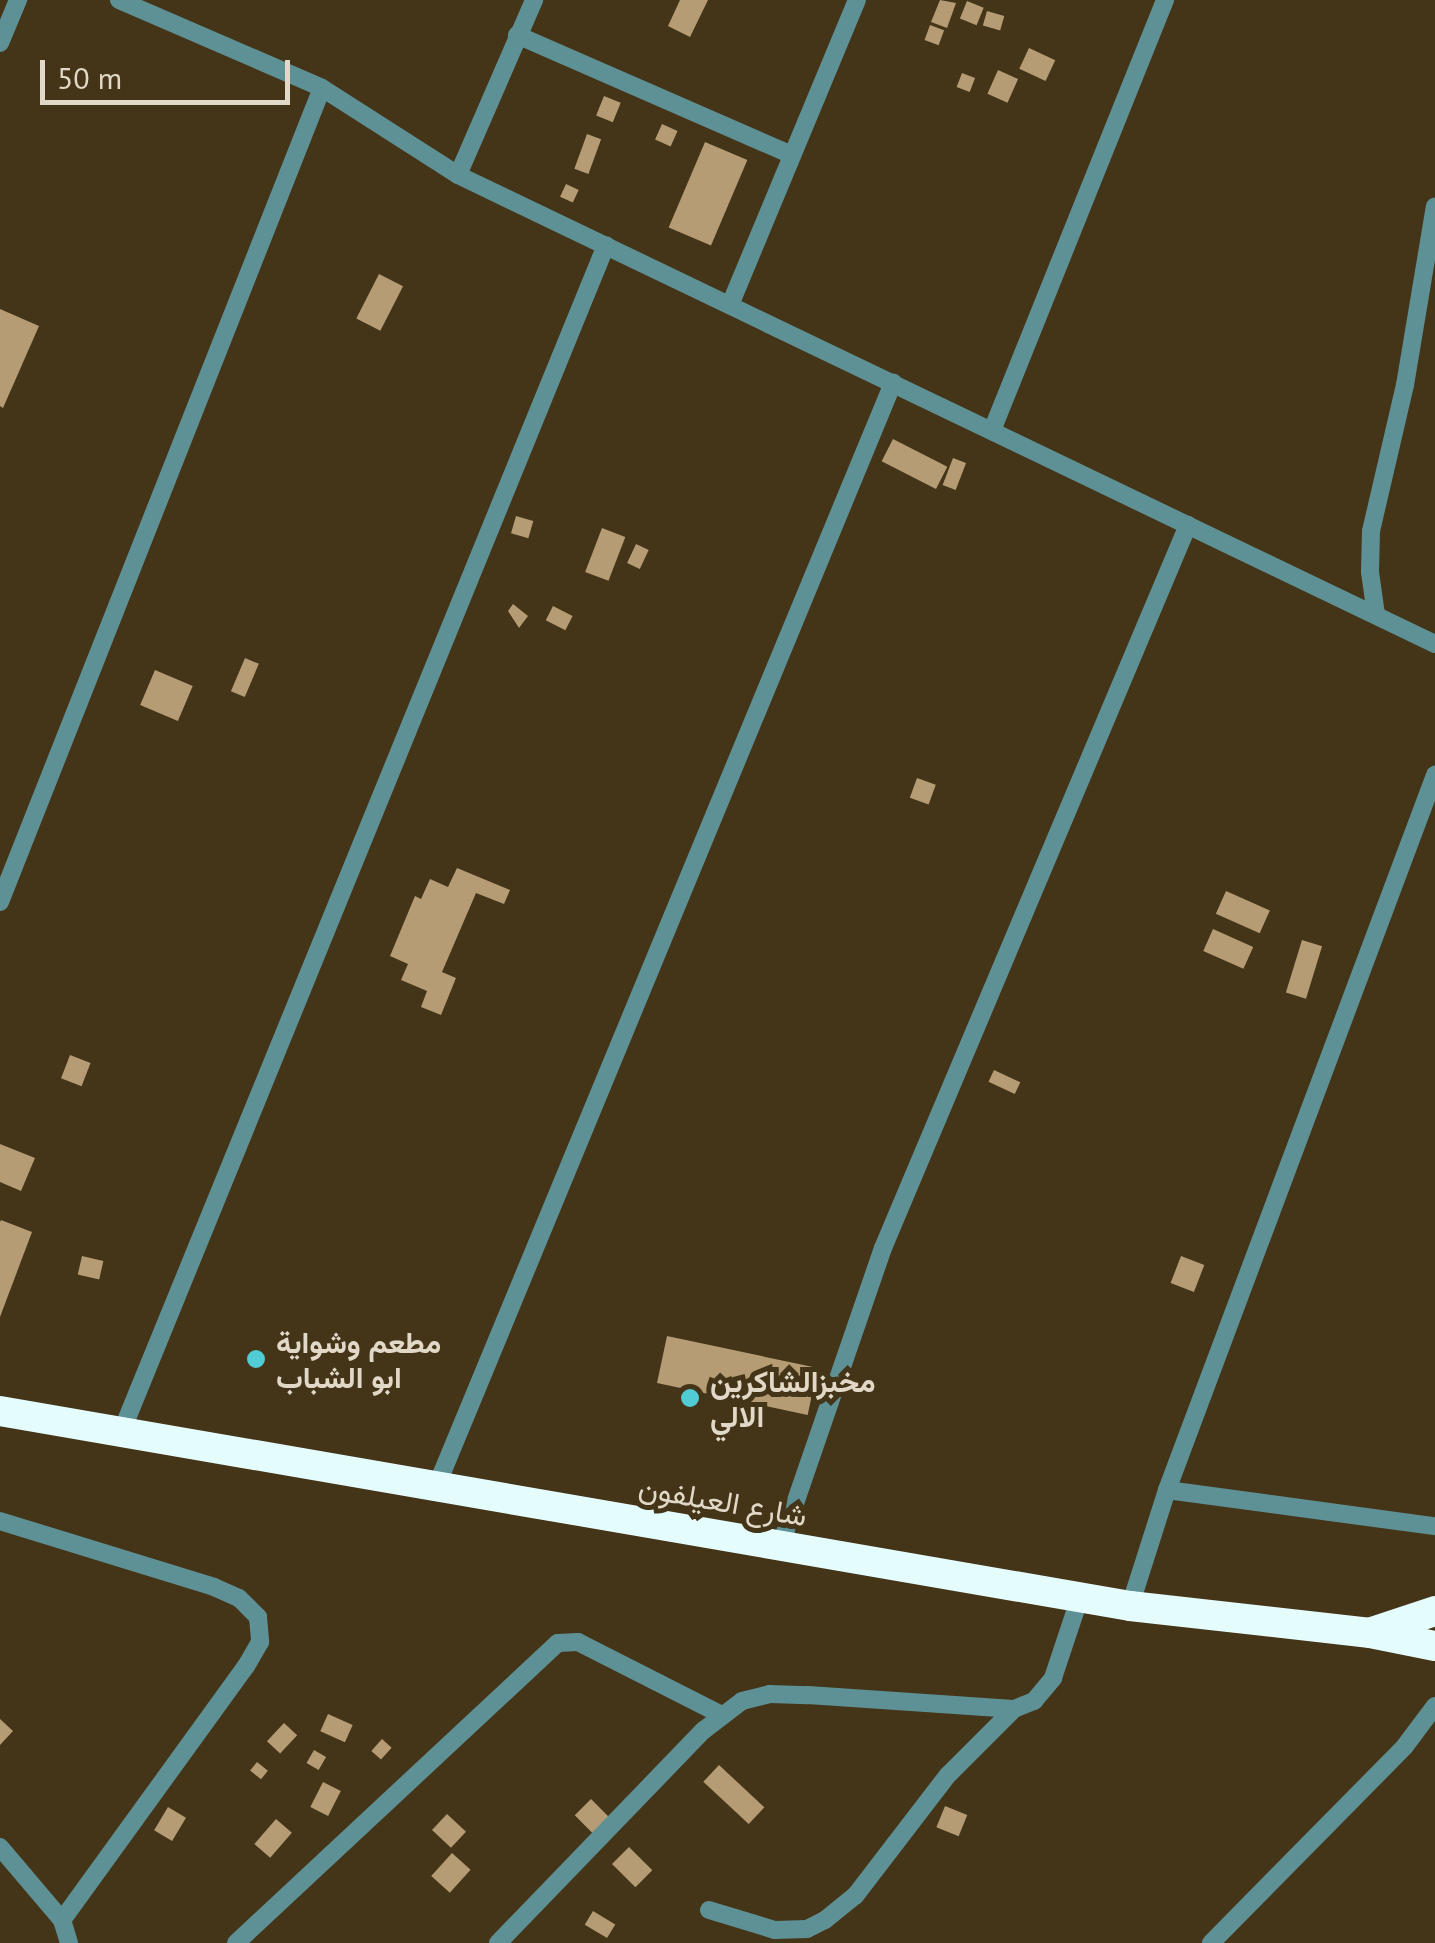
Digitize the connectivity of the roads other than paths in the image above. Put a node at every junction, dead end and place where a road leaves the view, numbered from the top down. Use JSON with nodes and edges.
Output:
{"nodes":[{"id":1,"x":18,"y":0,"type":"edge"},
{"id":2,"x":119,"y":0,"type":"edge"},
{"id":3,"x":171,"y":0,"type":"edge"},
{"id":4,"x":534,"y":0,"type":"edge"},
{"id":5,"x":857,"y":0,"type":"edge"},
{"id":6,"x":1166,"y":0,"type":"edge"},
{"id":7,"x":163,"y":21,"type":"junction"},
{"id":8,"x":517,"y":35,"type":"junction"},
{"id":9,"x":0,"y":42,"type":"edge"},
{"id":10,"x":322,"y":88,"type":"junction"},
{"id":11,"x":792,"y":154,"type":"junction"},
{"id":12,"x":458,"y":175,"type":"junction"},
{"id":13,"x":1435,"y":206,"type":"edge"},
{"id":14,"x":606,"y":245,"type":"junction"},
{"id":15,"x":730,"y":305,"type":"junction"},
{"id":16,"x":892,"y":383,"type":"junction"},
{"id":17,"x":993,"y":428,"type":"junction"},
{"id":18,"x":1188,"y":525,"type":"junction"},
{"id":19,"x":1376,"y":614,"type":"junction"},
{"id":20,"x":1435,"y":644,"type":"edge"},
{"id":21,"x":1435,"y":775,"type":"edge"},
{"id":22,"x":0,"y":902,"type":"edge"},
{"id":23,"x":0,"y":1411,"type":"edge"},
{"id":24,"x":121,"y":1433,"type":"junction"},
{"id":25,"x":437,"y":1485,"type":"junction"},
{"id":26,"x":1167,"y":1490,"type":"junction"},
{"id":27,"x":0,"y":1521,"type":"edge"},
{"id":28,"x":1435,"y":1526,"type":"edge"},
{"id":29,"x":780,"y":1547,"type":"junction"},
{"id":30,"x":1080,"y":1597,"type":"junction"},
{"id":31,"x":1130,"y":1606,"type":"junction"},
{"id":32,"x":1435,"y":1611,"type":"edge"},
{"id":33,"x":1370,"y":1633,"type":"junction"},
{"id":34,"x":1435,"y":1646,"type":"edge"},
{"id":35,"x":1435,"y":1706,"type":"edge"},
{"id":36,"x":1014,"y":1709,"type":"junction"},
{"id":37,"x":720,"y":1714,"type":"junction"},
{"id":38,"x":0,"y":1847,"type":"edge"},
{"id":39,"x":709,"y":1910,"type":"dead end"},
{"id":40,"x":62,"y":1920,"type":"junction"},
{"id":41,"x":70,"y":1943,"type":"edge"},
{"id":42,"x":236,"y":1943,"type":"edge"},
{"id":43,"x":498,"y":1943,"type":"edge"},
{"id":44,"x":1212,"y":1943,"type":"edge"}],
"edges":[{"from":1,"to":9,"type":"street"},
{"from":2,"to":7,"type":"street"},
{"from":3,"to":7,"type":"street"},
{"from":4,"to":8,"type":"street"},
{"from":5,"to":11,"type":"street"},
{"from":6,"to":17,"type":"street"},
{"from":7,"to":10,"type":"street"},
{"from":8,"to":11,"type":"street"},
{"from":8,"to":12,"type":"street"},
{"from":10,"to":12,"type":"street"},
{"from":10,"to":22,"type":"street"},
{"from":11,"to":15,"type":"street"},
{"from":12,"to":14,"type":"street"},
{"from":13,"to":19,"type":"street"},
{"from":14,"to":15,"type":"street"},
{"from":14,"to":24,"type":"street"},
{"from":15,"to":16,"type":"street"},
{"from":16,"to":17,"type":"street"},
{"from":16,"to":25,"type":"street"},
{"from":17,"to":18,"type":"street"},
{"from":18,"to":19,"type":"street"},
{"from":18,"to":29,"type":"street"},
{"from":19,"to":20,"type":"street"},
{"from":21,"to":26,"type":"street"},
{"from":23,"to":24,"type":"highway","name":"شارع العيلفون"},
{"from":24,"to":25,"type":"highway","name":"شارع العيلفون"},
{"from":25,"to":29,"type":"highway","name":"شارع العيلفون"},
{"from":26,"to":28,"type":"street"},
{"from":26,"to":31,"type":"street"},
{"from":27,"to":40,"type":"street"},
{"from":29,"to":30,"type":"highway","name":"شارع العيلفون"},
{"from":30,"to":31,"type":"highway","name":"شارع العيلفون"},
{"from":30,"to":36,"type":"street"},
{"from":31,"to":33,"type":"highway","name":"شارع العيلفون"},
{"from":32,"to":33,"type":"highway"},
{"from":33,"to":34,"type":"highway","name":"شارع العيلفون"},
{"from":35,"to":44,"type":"street"},
{"from":36,"to":37,"type":"street"},
{"from":36,"to":39,"type":"street"},
{"from":37,"to":42,"type":"street"},
{"from":37,"to":43,"type":"street"},
{"from":38,"to":40,"type":"street"},
{"from":40,"to":41,"type":"street"}]}
